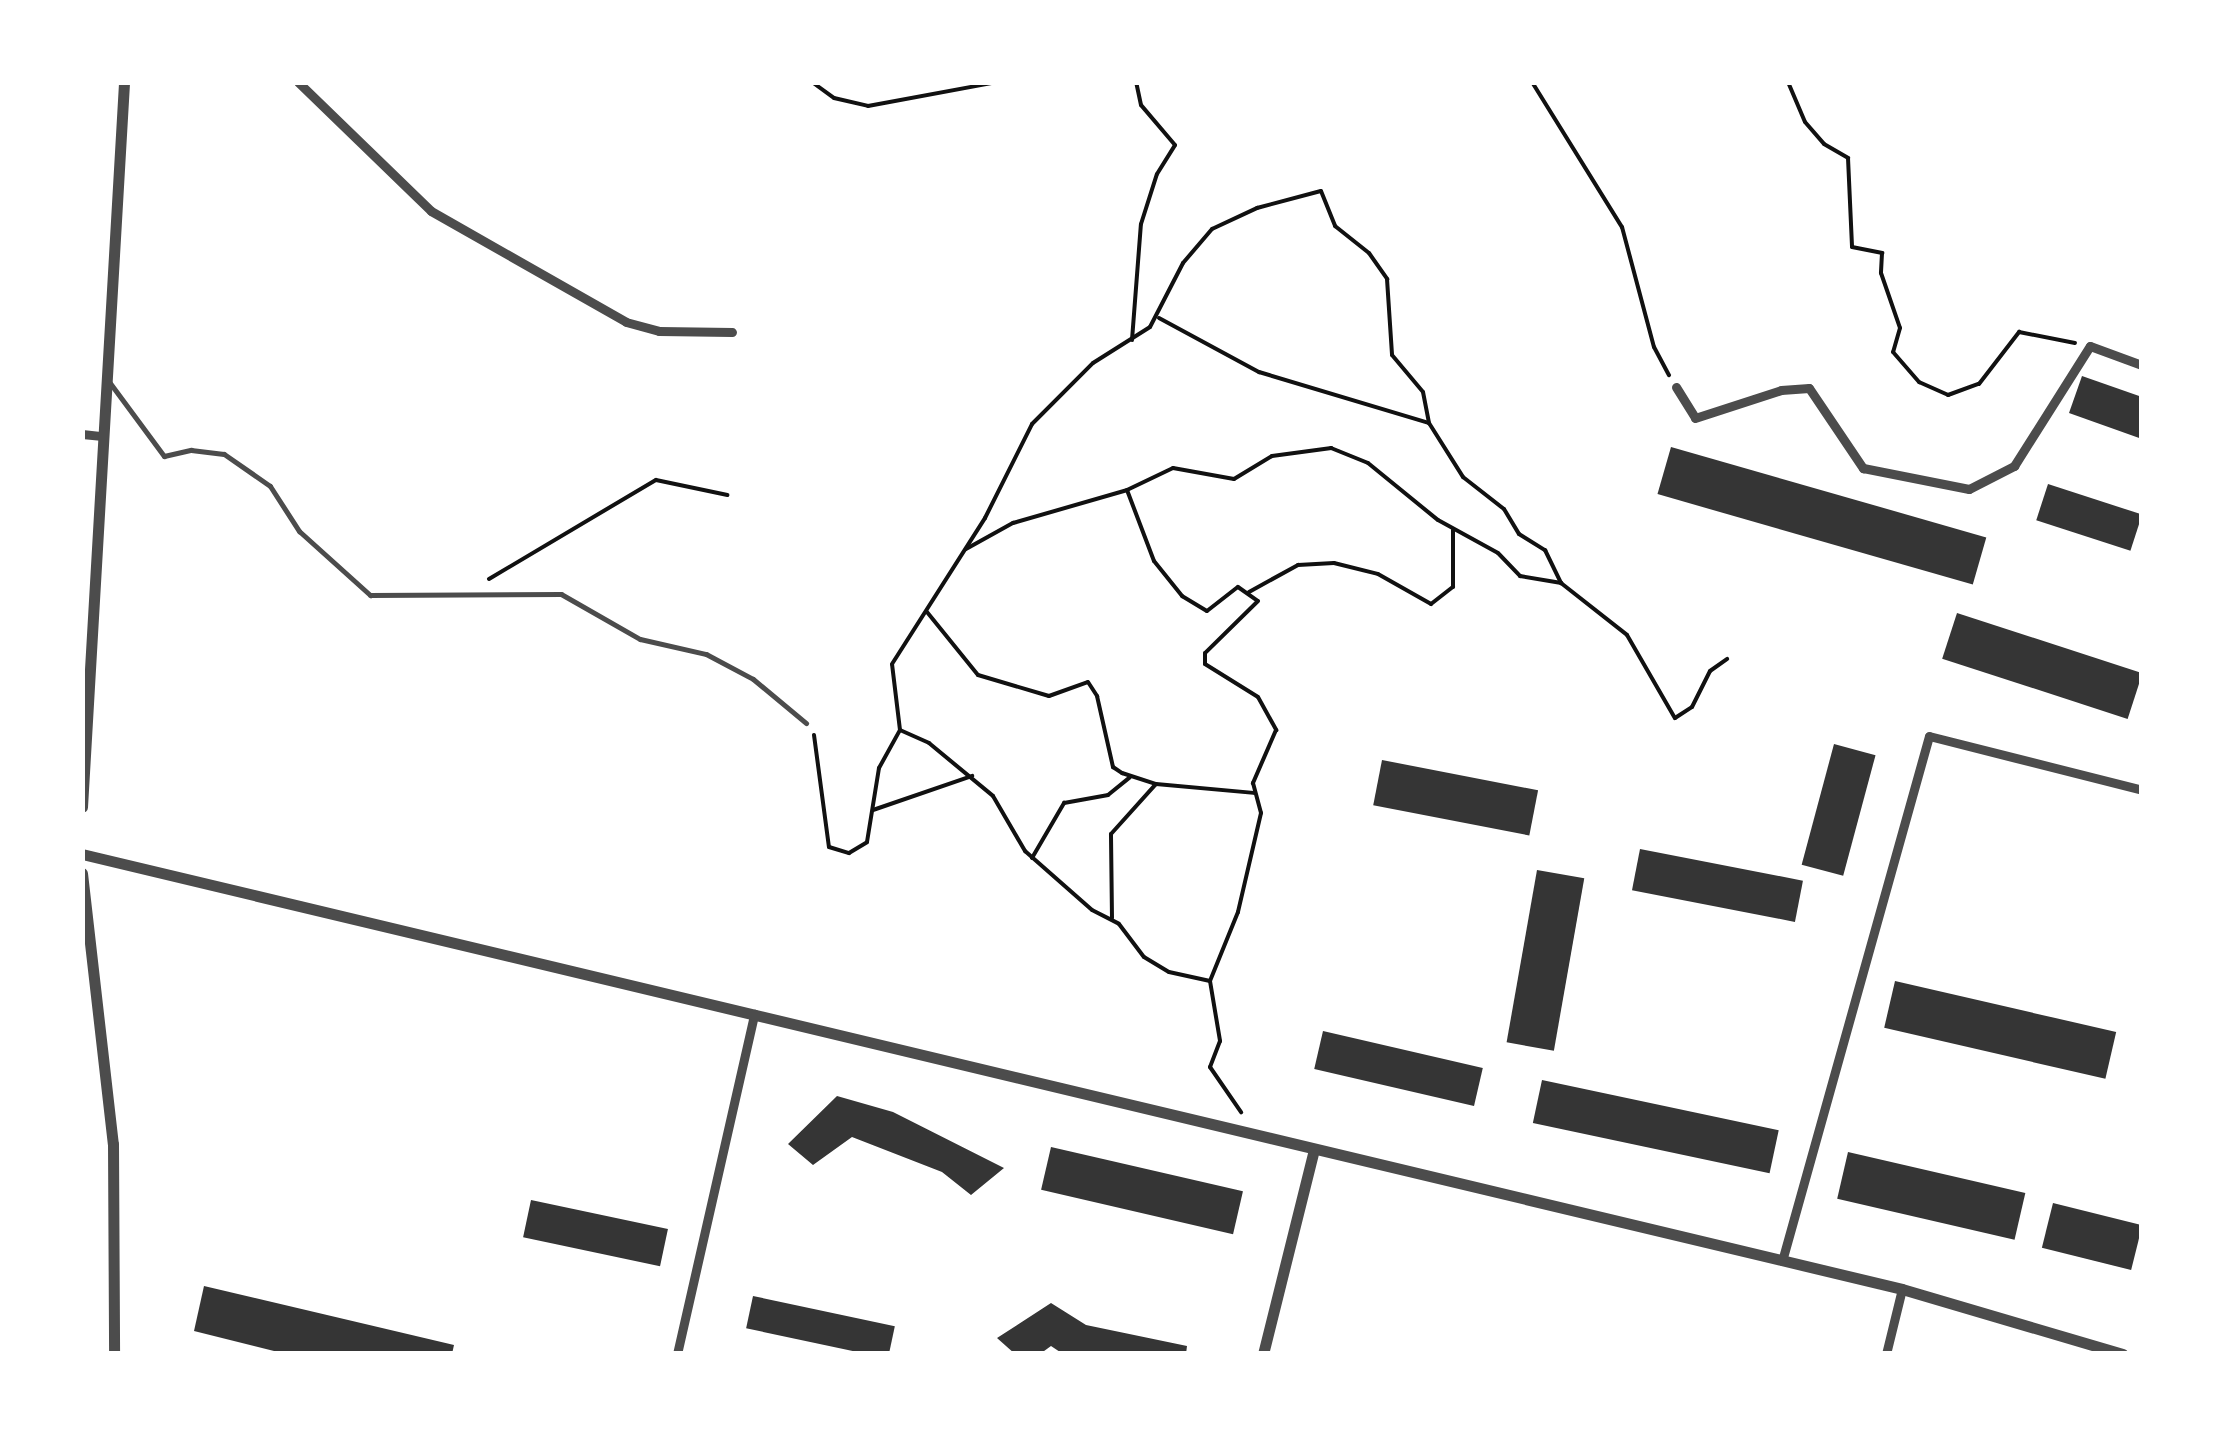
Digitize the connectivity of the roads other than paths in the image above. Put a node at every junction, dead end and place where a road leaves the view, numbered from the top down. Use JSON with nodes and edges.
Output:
{"nodes":[{"id":1,"x":124,"y":82,"type":"edge"},
{"id":2,"x":298,"y":82,"type":"edge"},
{"id":3,"x":732,"y":332,"type":"dead end"},
{"id":4,"x":2142,"y":365,"type":"edge"},
{"id":5,"x":105,"y":377,"type":"junction"},
{"id":6,"x":1676,"y":388,"type":"road end"},
{"id":7,"x":82,"y":434,"type":"edge"},
{"id":8,"x":100,"y":436,"type":"junction"},
{"id":9,"x":806,"y":723,"type":"road end"},
{"id":10,"x":2142,"y":790,"type":"edge"},
{"id":11,"x":82,"y":807,"type":"edge"},
{"id":12,"x":82,"y":854,"type":"edge"},
{"id":13,"x":82,"y":873,"type":"edge"},
{"id":14,"x":754,"y":1014,"type":"junction"},
{"id":15,"x":1314,"y":1150,"type":"junction"},
{"id":16,"x":1782,"y":1261,"type":"junction"},
{"id":17,"x":1902,"y":1289,"type":"junction"},
{"id":18,"x":114,"y":1354,"type":"edge"},
{"id":19,"x":677,"y":1354,"type":"edge"},
{"id":20,"x":1263,"y":1354,"type":"edge"},
{"id":21,"x":1886,"y":1354,"type":"edge"},
{"id":22,"x":2122,"y":1354,"type":"edge"}],
"edges":[{"from":1,"to":5,"type":"street"},
{"from":2,"to":3,"type":"street"},
{"from":4,"to":6,"type":"street"},
{"from":5,"to":8,"type":"street"},
{"from":5,"to":9,"type":"lane"},
{"from":7,"to":8,"type":"street"},
{"from":8,"to":11,"type":"street"},
{"from":10,"to":16,"type":"street"},
{"from":12,"to":14,"type":"street"},
{"from":13,"to":18,"type":"street"},
{"from":14,"to":15,"type":"street"},
{"from":14,"to":19,"type":"street"},
{"from":15,"to":16,"type":"street"},
{"from":15,"to":20,"type":"street"},
{"from":16,"to":17,"type":"street"},
{"from":17,"to":21,"type":"street"},
{"from":17,"to":22,"type":"street"}]}
